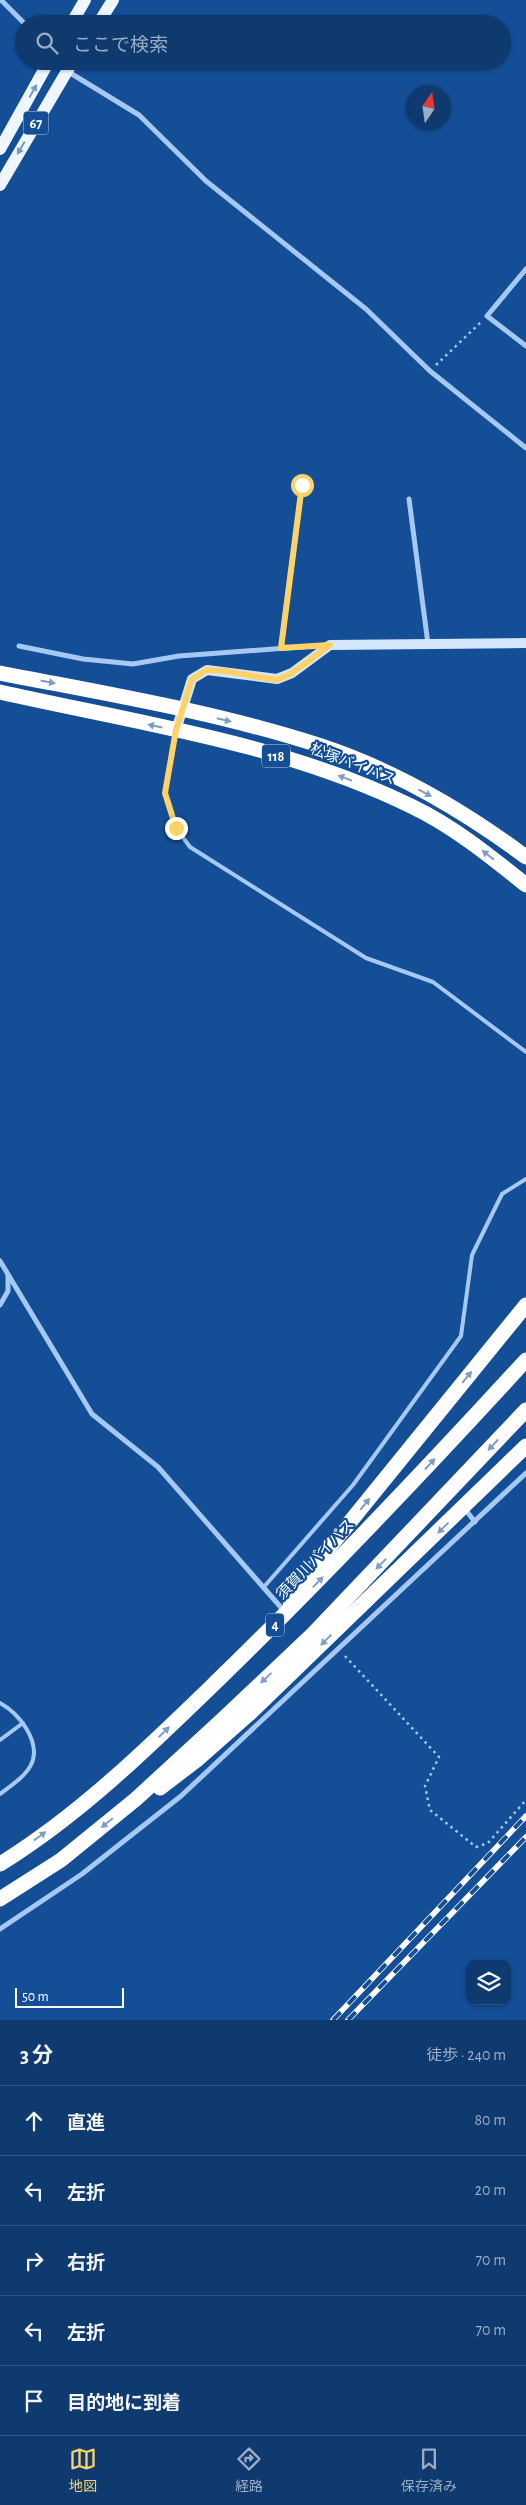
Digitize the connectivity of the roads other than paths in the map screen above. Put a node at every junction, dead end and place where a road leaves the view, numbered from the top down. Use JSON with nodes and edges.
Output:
{"nodes":[{"id":1,"x":1,"y":0,"type":"edge"},
{"id":2,"x":85,"y":0,"type":"edge"},
{"id":3,"x":113,"y":0,"type":"edge"},
{"id":4,"x":16,"y":15,"type":"edge"},
{"id":5,"x":76,"y":15,"type":"edge"},
{"id":6,"x":104,"y":15,"type":"edge"},
{"id":7,"x":44,"y":70,"type":"edge"},
{"id":8,"x":67,"y":70,"type":"edge"},
{"id":9,"x":77,"y":70,"type":"edge"},
{"id":10,"x":0,"y":149,"type":"edge"},
{"id":11,"x":0,"y":185,"type":"edge"},
{"id":12,"x":526,"y":269,"type":"edge"},
{"id":13,"x":526,"y":346,"type":"edge"},
{"id":14,"x":526,"y":448,"type":"edge"},
{"id":15,"x":302,"y":485,"type":"dead end"},
{"id":16,"x":409,"y":499,"type":"dead end"},
{"id":17,"x":526,"y":643,"type":"edge"},
{"id":18,"x":428,"y":644,"type":"junction"},
{"id":19,"x":330,"y":645,"type":"junction"},
{"id":20,"x":19,"y":646,"type":"dead end"},
{"id":21,"x":281,"y":648,"type":"junction"},
{"id":22,"x":0,"y":673,"type":"edge"},
{"id":23,"x":0,"y":692,"type":"edge"},
{"id":24,"x":182,"y":710,"type":"junction"},
{"id":25,"x":176,"y":730,"type":"junction"},
{"id":26,"x":526,"y":857,"type":"edge"},
{"id":27,"x":526,"y":885,"type":"edge"},
{"id":28,"x":526,"y":1052,"type":"edge"},
{"id":29,"x":526,"y":1179,"type":"edge"},
{"id":30,"x":0,"y":1261,"type":"edge"},
{"id":31,"x":8,"y":1275,"type":"junction"},
{"id":32,"x":0,"y":1305,"type":"edge"},
{"id":33,"x":526,"y":1305,"type":"edge"},
{"id":34,"x":526,"y":1360,"type":"edge"},
{"id":35,"x":526,"y":1410,"type":"edge"},
{"id":36,"x":526,"y":1446,"type":"edge"},
{"id":37,"x":526,"y":1473,"type":"edge"},
{"id":38,"x":465,"y":1508,"type":"junction"},
{"id":39,"x":476,"y":1522,"type":"junction"},
{"id":40,"x":263,"y":1588,"type":"junction"},
{"id":41,"x":287,"y":1614,"type":"junction"},
{"id":42,"x":0,"y":1703,"type":"edge"},
{"id":43,"x":255,"y":1719,"type":"junction"},
{"id":44,"x":23,"y":1723,"type":"junction"},
{"id":45,"x":0,"y":1740,"type":"edge"},
{"id":46,"x":198,"y":1759,"type":"junction"},
{"id":47,"x":210,"y":1769,"type":"junction"},
{"id":48,"x":0,"y":1794,"type":"edge"},
{"id":49,"x":136,"y":1800,"type":"junction"},
{"id":50,"x":0,"y":1864,"type":"edge"},
{"id":51,"x":24,"y":1884,"type":"junction"},
{"id":52,"x":0,"y":1899,"type":"edge"},
{"id":53,"x":0,"y":1905,"type":"edge"},
{"id":54,"x":0,"y":1929,"type":"edge"}],
"edges":[{"from":1,"to":4,"type":"street"},
{"from":2,"to":5,"type":"main road"},
{"from":3,"to":6,"type":"main road"},
{"from":10,"to":7,"type":"main road","number":"67","one_way":true},
{"from":8,"to":11,"type":"main road","number":"67","one_way":true},
{"from":9,"to":14,"type":"street"},
{"from":12,"to":13,"type":"street"},
{"from":15,"to":21,"type":"street"},
{"from":16,"to":18,"type":"street"},
{"from":17,"to":18,"type":"street"},
{"from":18,"to":19,"type":"street"},
{"from":19,"to":21,"type":"street"},
{"from":19,"to":24,"type":"street"},
{"from":20,"to":21,"type":"street"},
{"from":22,"to":24,"type":"highway","name":"松塚バイパス","number":"118","one_way":true},
{"from":25,"to":23,"type":"highway","name":"松塚バイパス","number":"118","one_way":true},
{"from":24,"to":25,"type":"street"},
{"from":24,"to":26,"type":"highway","name":"松塚バイパス","number":"118","one_way":true},
{"from":27,"to":25,"type":"highway","name":"松塚バイパス","number":"118","one_way":true},
{"from":25,"to":28,"type":"lane"},
{"from":29,"to":40,"type":"lane"},
{"from":30,"to":31,"type":"street"},
{"from":31,"to":32,"type":"street"},
{"from":31,"to":40,"type":"street"},
{"from":41,"to":33,"type":"highway","one_way":true},
{"from":41,"to":34,"type":"highway","name":"須賀川バイパス","number":"4","one_way":true},
{"from":35,"to":49,"type":"highway","number":"4","one_way":true},
{"from":36,"to":38,"type":"highway"},
{"from":37,"to":39,"type":"street"},
{"from":38,"to":39,"type":"street"},
{"from":38,"to":43,"type":"highway","one_way":true},
{"from":39,"to":43,"type":"street"},
{"from":40,"to":41,"type":"street"},
{"from":50,"to":41,"type":"highway","name":"須賀川バイパス","number":"4","one_way":true},
{"from":42,"to":44,"type":"lane"},
{"from":43,"to":46,"type":"highway"},
{"from":43,"to":47,"type":"street"},
{"from":44,"to":45,"type":"lane"},
{"from":44,"to":48,"type":"lane"},
{"from":46,"to":47,"type":"street"},
{"from":46,"to":49,"type":"highway"},
{"from":47,"to":54,"type":"street"},
{"from":49,"to":51,"type":"highway","number":"4","one_way":true},
{"from":51,"to":52,"type":"highway","number":"4"},
{"from":51,"to":53,"type":"highway"}]}
